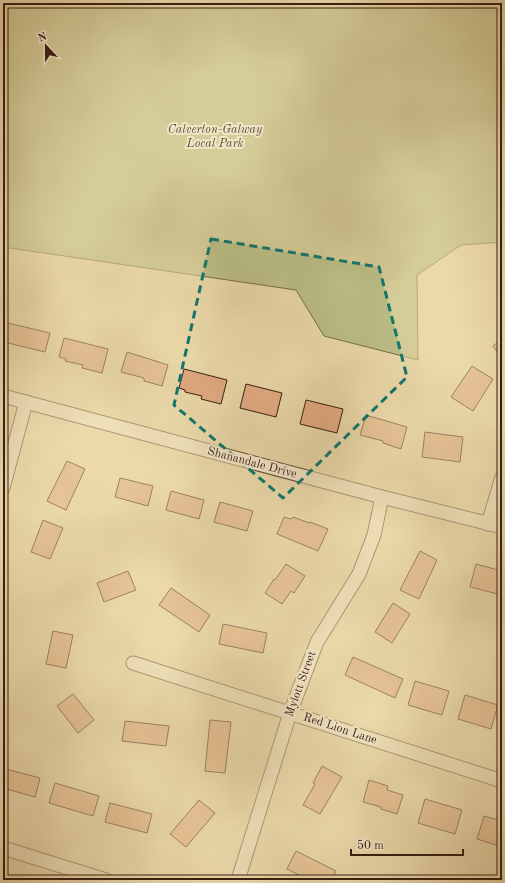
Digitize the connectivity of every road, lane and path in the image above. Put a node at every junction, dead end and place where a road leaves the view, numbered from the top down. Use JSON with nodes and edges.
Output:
{"nodes":[{"id":1,"x":3,"y":396,"type":"edge"},
{"id":2,"x":26,"y":402,"type":"junction"},
{"id":3,"x":502,"y":477,"type":"edge"},
{"id":4,"x":3,"y":488,"type":"edge"},
{"id":5,"x":382,"y":497,"type":"junction"},
{"id":6,"x":488,"y":524,"type":"junction"},
{"id":7,"x":502,"y":527,"type":"edge"},
{"id":8,"x":133,"y":663,"type":"dead end"},
{"id":9,"x":290,"y":713,"type":"junction"},
{"id":10,"x":502,"y":781,"type":"edge"},
{"id":11,"x":3,"y":848,"type":"edge"},
{"id":12,"x":106,"y":880,"type":"edge"},
{"id":13,"x":238,"y":880,"type":"edge"}],
"edges":[{"from":1,"to":2,"type":"street","name":"Shanandale Drive"},
{"from":2,"to":4,"type":"street"},
{"from":2,"to":5,"type":"street","name":"Shanandale Drive"},
{"from":3,"to":6,"type":"street"},
{"from":5,"to":6,"type":"street","name":"Shanandale Drive"},
{"from":5,"to":9,"type":"street","name":"Mylott Street"},
{"from":6,"to":7,"type":"street","name":"Shanandale Drive"},
{"from":8,"to":9,"type":"street","name":"Red Lion Lane"},
{"from":9,"to":10,"type":"street","name":"Red Lion Lane"},
{"from":9,"to":13,"type":"street","name":"Mylott Street"},
{"from":11,"to":12,"type":"street"}]}
